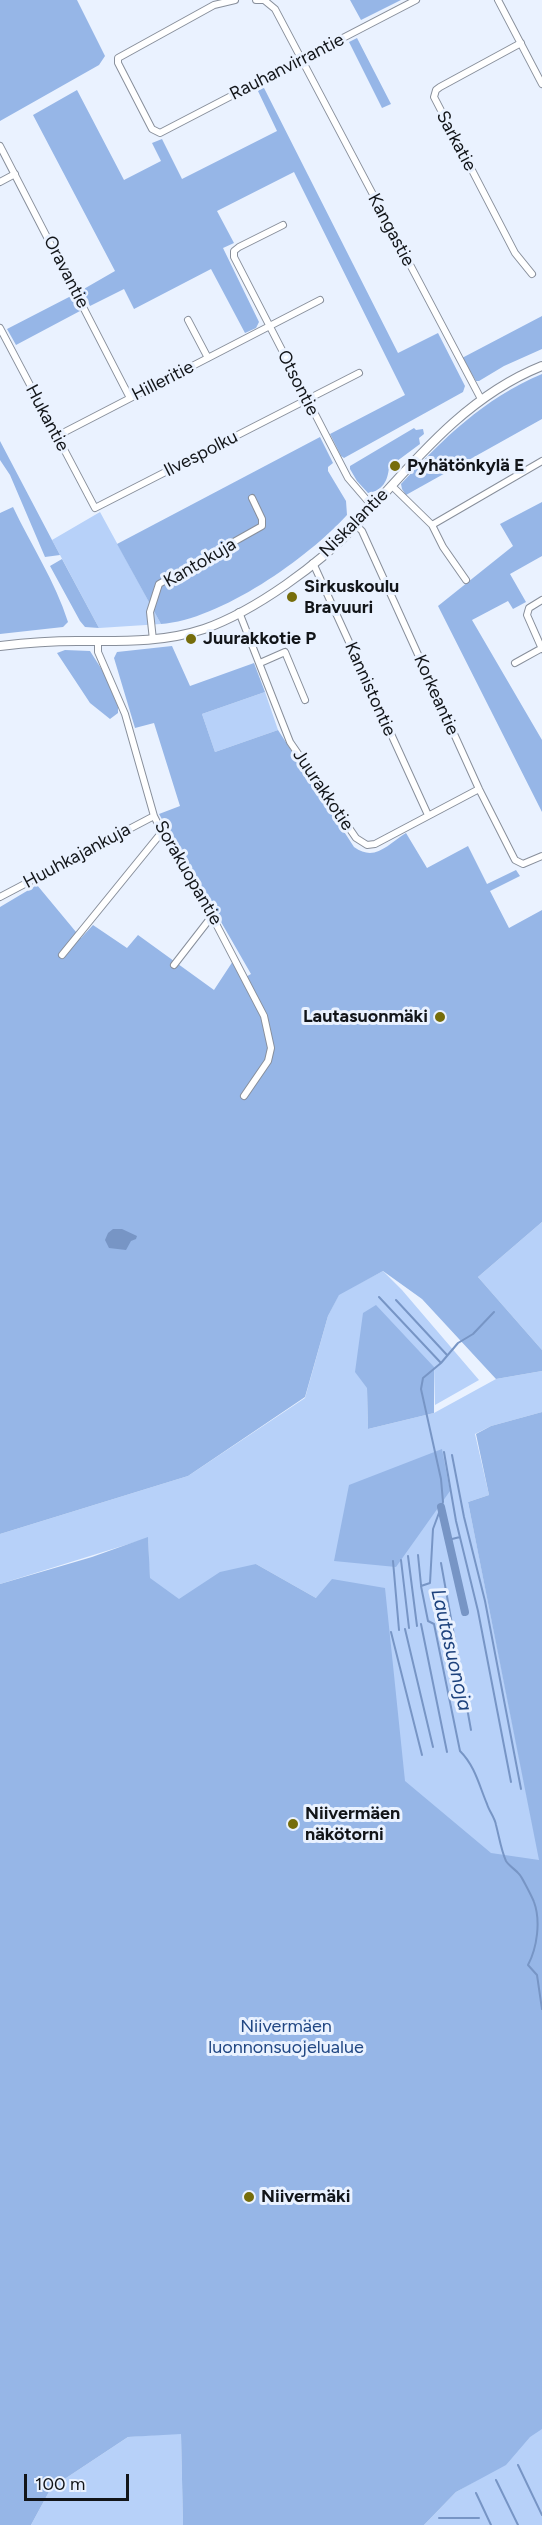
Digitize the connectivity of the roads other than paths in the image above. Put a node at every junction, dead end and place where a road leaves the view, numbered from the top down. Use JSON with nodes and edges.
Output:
{"nodes":[{"id":1,"x":235,"y":0,"type":"edge"},
{"id":2,"x":256,"y":0,"type":"edge"},
{"id":3,"x":416,"y":0,"type":"edge"},
{"id":4,"x":498,"y":0,"type":"edge"},
{"id":5,"x":521,"y":44,"type":"junction"},
{"id":6,"x":301,"y":60,"type":"junction"},
{"id":7,"x":542,"y":84,"type":"edge"},
{"id":8,"x":0,"y":146,"type":"edge"},
{"id":9,"x":15,"y":174,"type":"junction"},
{"id":10,"x":0,"y":182,"type":"edge"},
{"id":11,"x":283,"y":225,"type":"dead end"},
{"id":12,"x":532,"y":274,"type":"dead end"},
{"id":13,"x":320,"y":300,"type":"dead end"},
{"id":14,"x":188,"y":320,"type":"dead end"},
{"id":15,"x":269,"y":327,"type":"junction"},
{"id":16,"x":0,"y":328,"type":"edge"},
{"id":17,"x":208,"y":358,"type":"junction"},
{"id":18,"x":542,"y":366,"type":"edge"},
{"id":19,"x":360,"y":373,"type":"dead end"},
{"id":20,"x":130,"y":398,"type":"junction"},
{"id":21,"x":481,"y":399,"type":"junction"},
{"id":22,"x":307,"y":400,"type":"junction"},
{"id":23,"x":57,"y":436,"type":"junction"},
{"id":24,"x":542,"y":461,"type":"edge"},
{"id":25,"x":392,"y":486,"type":"junction"},
{"id":26,"x":252,"y":498,"type":"dead end"},
{"id":27,"x":372,"y":506,"type":"junction"},
{"id":28,"x":95,"y":507,"type":"joint"},
{"id":29,"x":356,"y":525,"type":"junction"},
{"id":30,"x":432,"y":525,"type":"junction"},
{"id":31,"x":313,"y":563,"type":"junction"},
{"id":32,"x":466,"y":580,"type":"dead end"},
{"id":33,"x":542,"y":600,"type":"edge"},
{"id":34,"x":239,"y":612,"type":"junction"},
{"id":35,"x":153,"y":640,"type":"junction"},
{"id":36,"x":98,"y":641,"type":"junction"},
{"id":37,"x":0,"y":646,"type":"edge"},
{"id":38,"x":542,"y":648,"type":"edge"},
{"id":39,"x":260,"y":663,"type":"junction"},
{"id":40,"x":515,"y":663,"type":"dead end"},
{"id":41,"x":305,"y":700,"type":"dead end"},
{"id":42,"x":479,"y":789,"type":"junction"},
{"id":43,"x":428,"y":815,"type":"junction"},
{"id":44,"x":154,"y":816,"type":"junction"},
{"id":45,"x":162,"y":832,"type":"junction"},
{"id":46,"x":542,"y":856,"type":"edge"},
{"id":47,"x":0,"y":897,"type":"edge"},
{"id":48,"x":212,"y":916,"type":"junction"},
{"id":49,"x":62,"y":955,"type":"dead end"},
{"id":50,"x":174,"y":965,"type":"dead end"},
{"id":51,"x":244,"y":1096,"type":"dead end"}],
"edges":[{"from":1,"to":6,"type":"street","name":"Rauhanvirrantie"},
{"from":2,"to":6,"type":"street","name":"Kangastie"},
{"from":3,"to":6,"type":"street","name":"Rauhanvirrantie"},
{"from":4,"to":5,"type":"street"},
{"from":5,"to":7,"type":"street"},
{"from":5,"to":12,"type":"street","name":"Sarkatie"},
{"from":6,"to":21,"type":"street","name":"Kangastie"},
{"from":8,"to":9,"type":"street","name":"Oravantie"},
{"from":9,"to":10,"type":"street"},
{"from":9,"to":20,"type":"street","name":"Oravantie"},
{"from":11,"to":15,"type":"street","name":"Otsontie"},
{"from":13,"to":15,"type":"street","name":"Hilleritie"},
{"from":14,"to":17,"type":"street"},
{"from":15,"to":17,"type":"street","name":"Hilleritie"},
{"from":15,"to":22,"type":"street","name":"Otsontie"},
{"from":16,"to":23,"type":"street","name":"Hukantie"},
{"from":17,"to":20,"type":"street","name":"Hilleritie"},
{"from":18,"to":21,"type":"street","name":"Niskalantie"},
{"from":19,"to":22,"type":"street","name":"Ilvespolku"},
{"from":20,"to":23,"type":"street","name":"Hilleritie"},
{"from":21,"to":25,"type":"street","name":"Niskalantie"},
{"from":22,"to":27,"type":"street","name":"Otsontie"},
{"from":22,"to":28,"type":"street","name":"Ilvespolku"},
{"from":23,"to":28,"type":"street","name":"Hukantie"},
{"from":24,"to":30,"type":"street"},
{"from":25,"to":27,"type":"street","name":"Niskalantie"},
{"from":25,"to":30,"type":"street"},
{"from":26,"to":35,"type":"street","name":"Kantokuja"},
{"from":27,"to":29,"type":"street","name":"Niskalantie"},
{"from":29,"to":31,"type":"street","name":"Niskalantie"},
{"from":29,"to":42,"type":"street","name":"Korkeantie"},
{"from":30,"to":32,"type":"street"},
{"from":31,"to":34,"type":"street","name":"Niskalantie"},
{"from":31,"to":43,"type":"street","name":"Kannistontie"},
{"from":33,"to":38,"type":"street"},
{"from":34,"to":35,"type":"street","name":"Niskalantie"},
{"from":34,"to":39,"type":"street","name":"Juurakkotie"},
{"from":35,"to":36,"type":"street","name":"Niskalantie"},
{"from":36,"to":37,"type":"street","name":"Niskalantie"},
{"from":36,"to":44,"type":"street","name":"Sorakuopantie"},
{"from":38,"to":40,"type":"street"},
{"from":39,"to":41,"type":"street"},
{"from":39,"to":43,"type":"street","name":"Juurakkotie"},
{"from":42,"to":43,"type":"street","name":"Juurakkotie"},
{"from":42,"to":46,"type":"street","name":"Korkeantie"},
{"from":44,"to":45,"type":"street","name":"Sorakuopantie"},
{"from":44,"to":47,"type":"street","name":"Huuhkajankuja"},
{"from":45,"to":48,"type":"street","name":"Sorakuopantie"},
{"from":45,"to":49,"type":"street"},
{"from":48,"to":50,"type":"street"},
{"from":48,"to":51,"type":"street","name":"Sorakuopantie"}]}
